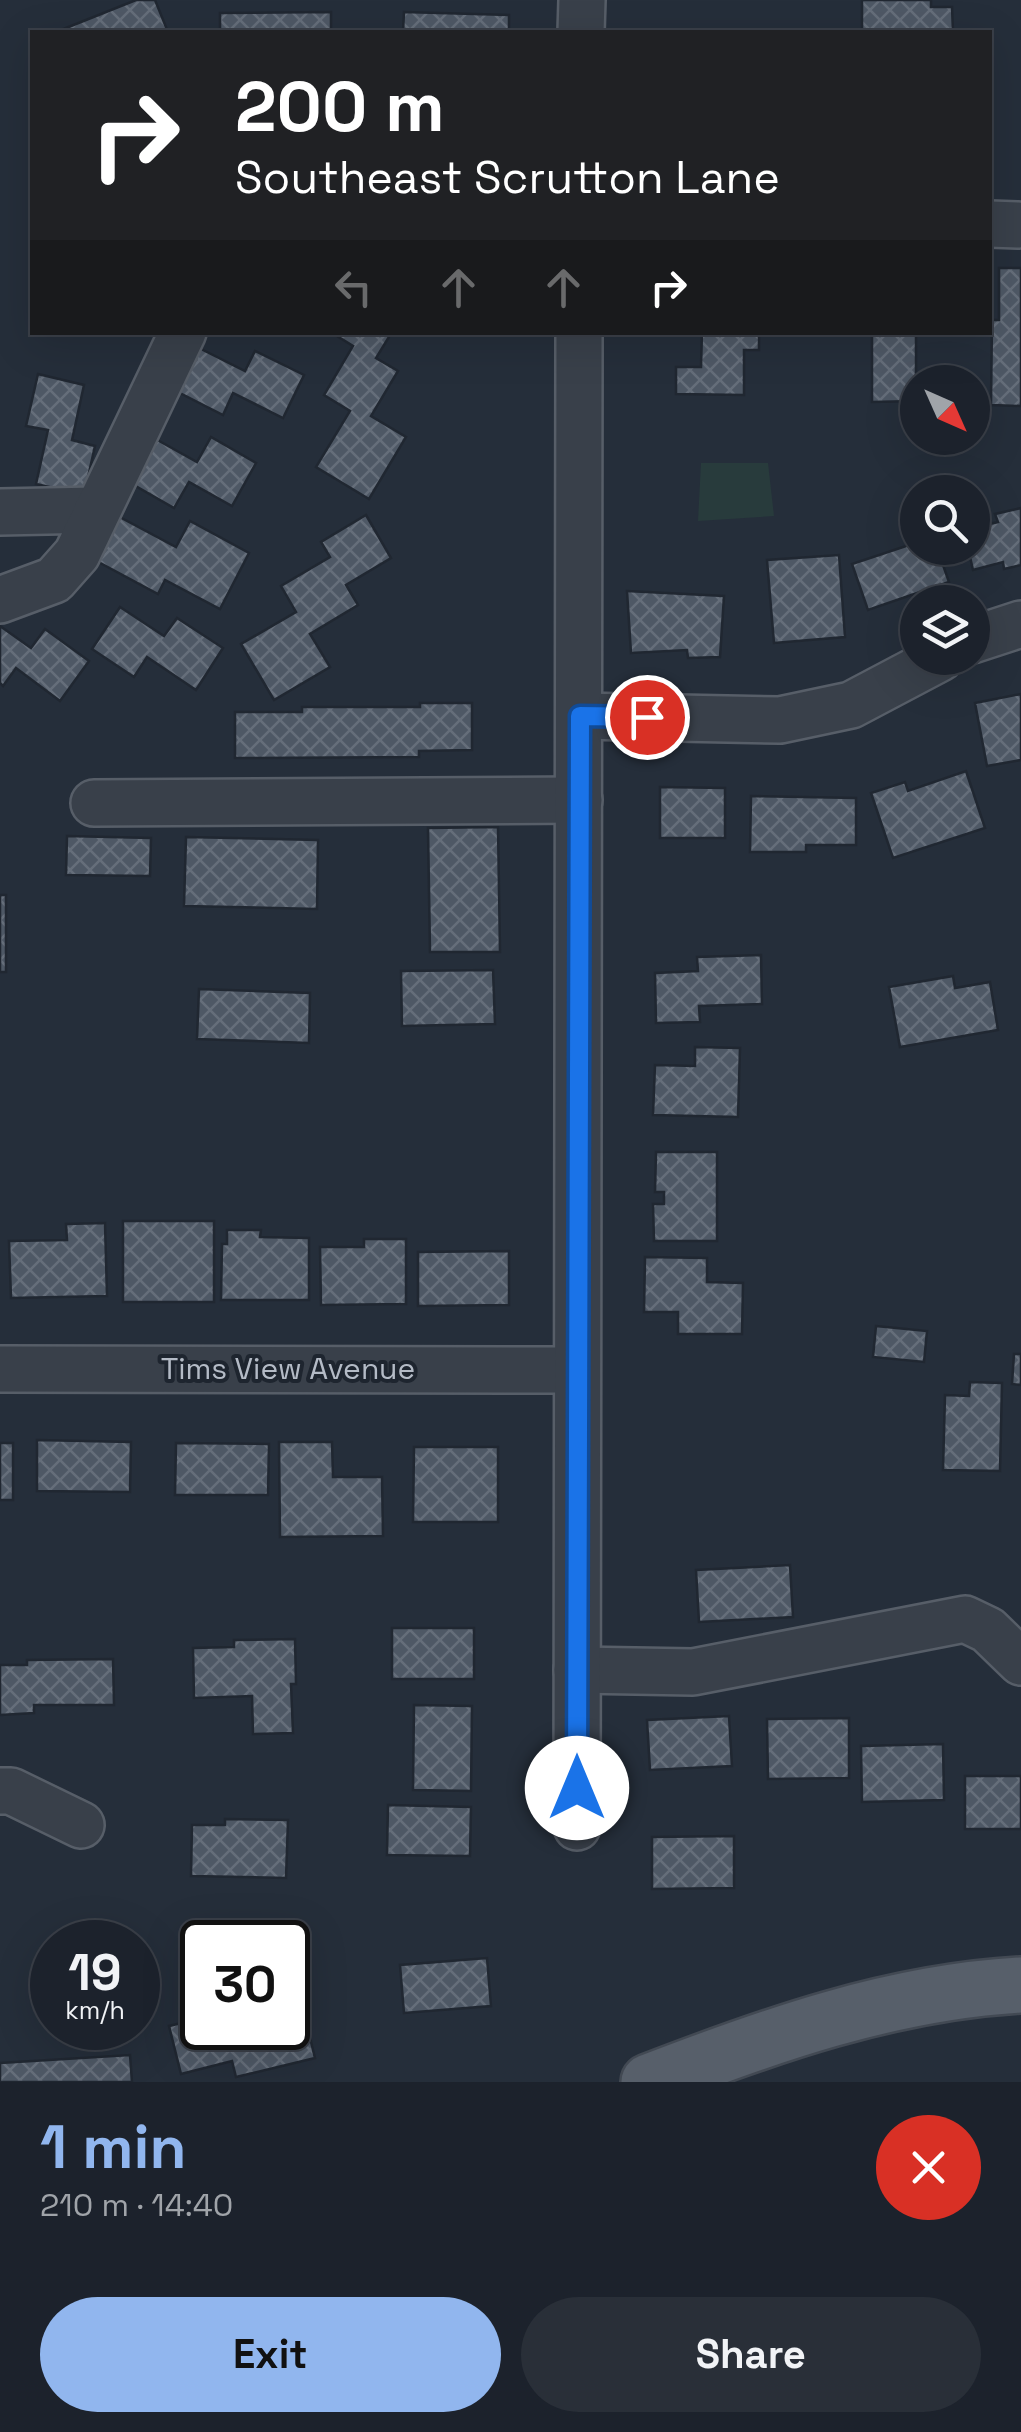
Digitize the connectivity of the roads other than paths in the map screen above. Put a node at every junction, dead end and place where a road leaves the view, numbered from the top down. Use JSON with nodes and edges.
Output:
{"nodes":[{"id":1,"x":582,"y":0,"type":"edge"},
{"id":2,"x":580,"y":30,"type":"edge"},
{"id":3,"x":182,"y":335,"type":"edge"},
{"id":4,"x":579,"y":335,"type":"edge"},
{"id":5,"x":96,"y":510,"type":"junction"},
{"id":6,"x":0,"y":512,"type":"edge"},
{"id":7,"x":0,"y":600,"type":"edge"},
{"id":8,"x":1021,"y":624,"type":"edge"},
{"id":9,"x":990,"y":634,"type":"edge"},
{"id":10,"x":908,"y":675,"type":"edge"},
{"id":11,"x":580,"y":716,"type":"junction"},
{"id":12,"x":579,"y":800,"type":"junction"},
{"id":13,"x":94,"y":803,"type":"dead end"},
{"id":14,"x":0,"y":1369,"type":"edge"},
{"id":15,"x":576,"y":1370,"type":"junction"},
{"id":16,"x":1021,"y":1662,"type":"edge"},
{"id":17,"x":577,"y":1670,"type":"junction"},
{"id":18,"x":0,"y":1790,"type":"edge"},
{"id":19,"x":81,"y":1825,"type":"dead end"},
{"id":20,"x":577,"y":1826,"type":"dead end"},
{"id":21,"x":1021,"y":1985,"type":"edge"},
{"id":22,"x":648,"y":2082,"type":"edge"}],
"edges":[{"from":1,"to":2,"type":"street"},
{"from":3,"to":5,"type":"street"},
{"from":4,"to":11,"type":"street"},
{"from":5,"to":6,"type":"street"},
{"from":5,"to":7,"type":"street"},
{"from":8,"to":9,"type":"street"},
{"from":10,"to":11,"type":"street"},
{"from":11,"to":12,"type":"street"},
{"from":12,"to":13,"type":"street"},
{"from":12,"to":15,"type":"street"},
{"from":14,"to":15,"type":"street","name":"Tims View Avenue"},
{"from":15,"to":17,"type":"street"},
{"from":16,"to":17,"type":"street"},
{"from":17,"to":20,"type":"street"},
{"from":18,"to":19,"type":"street"},
{"from":21,"to":22,"type":"main road"}]}
